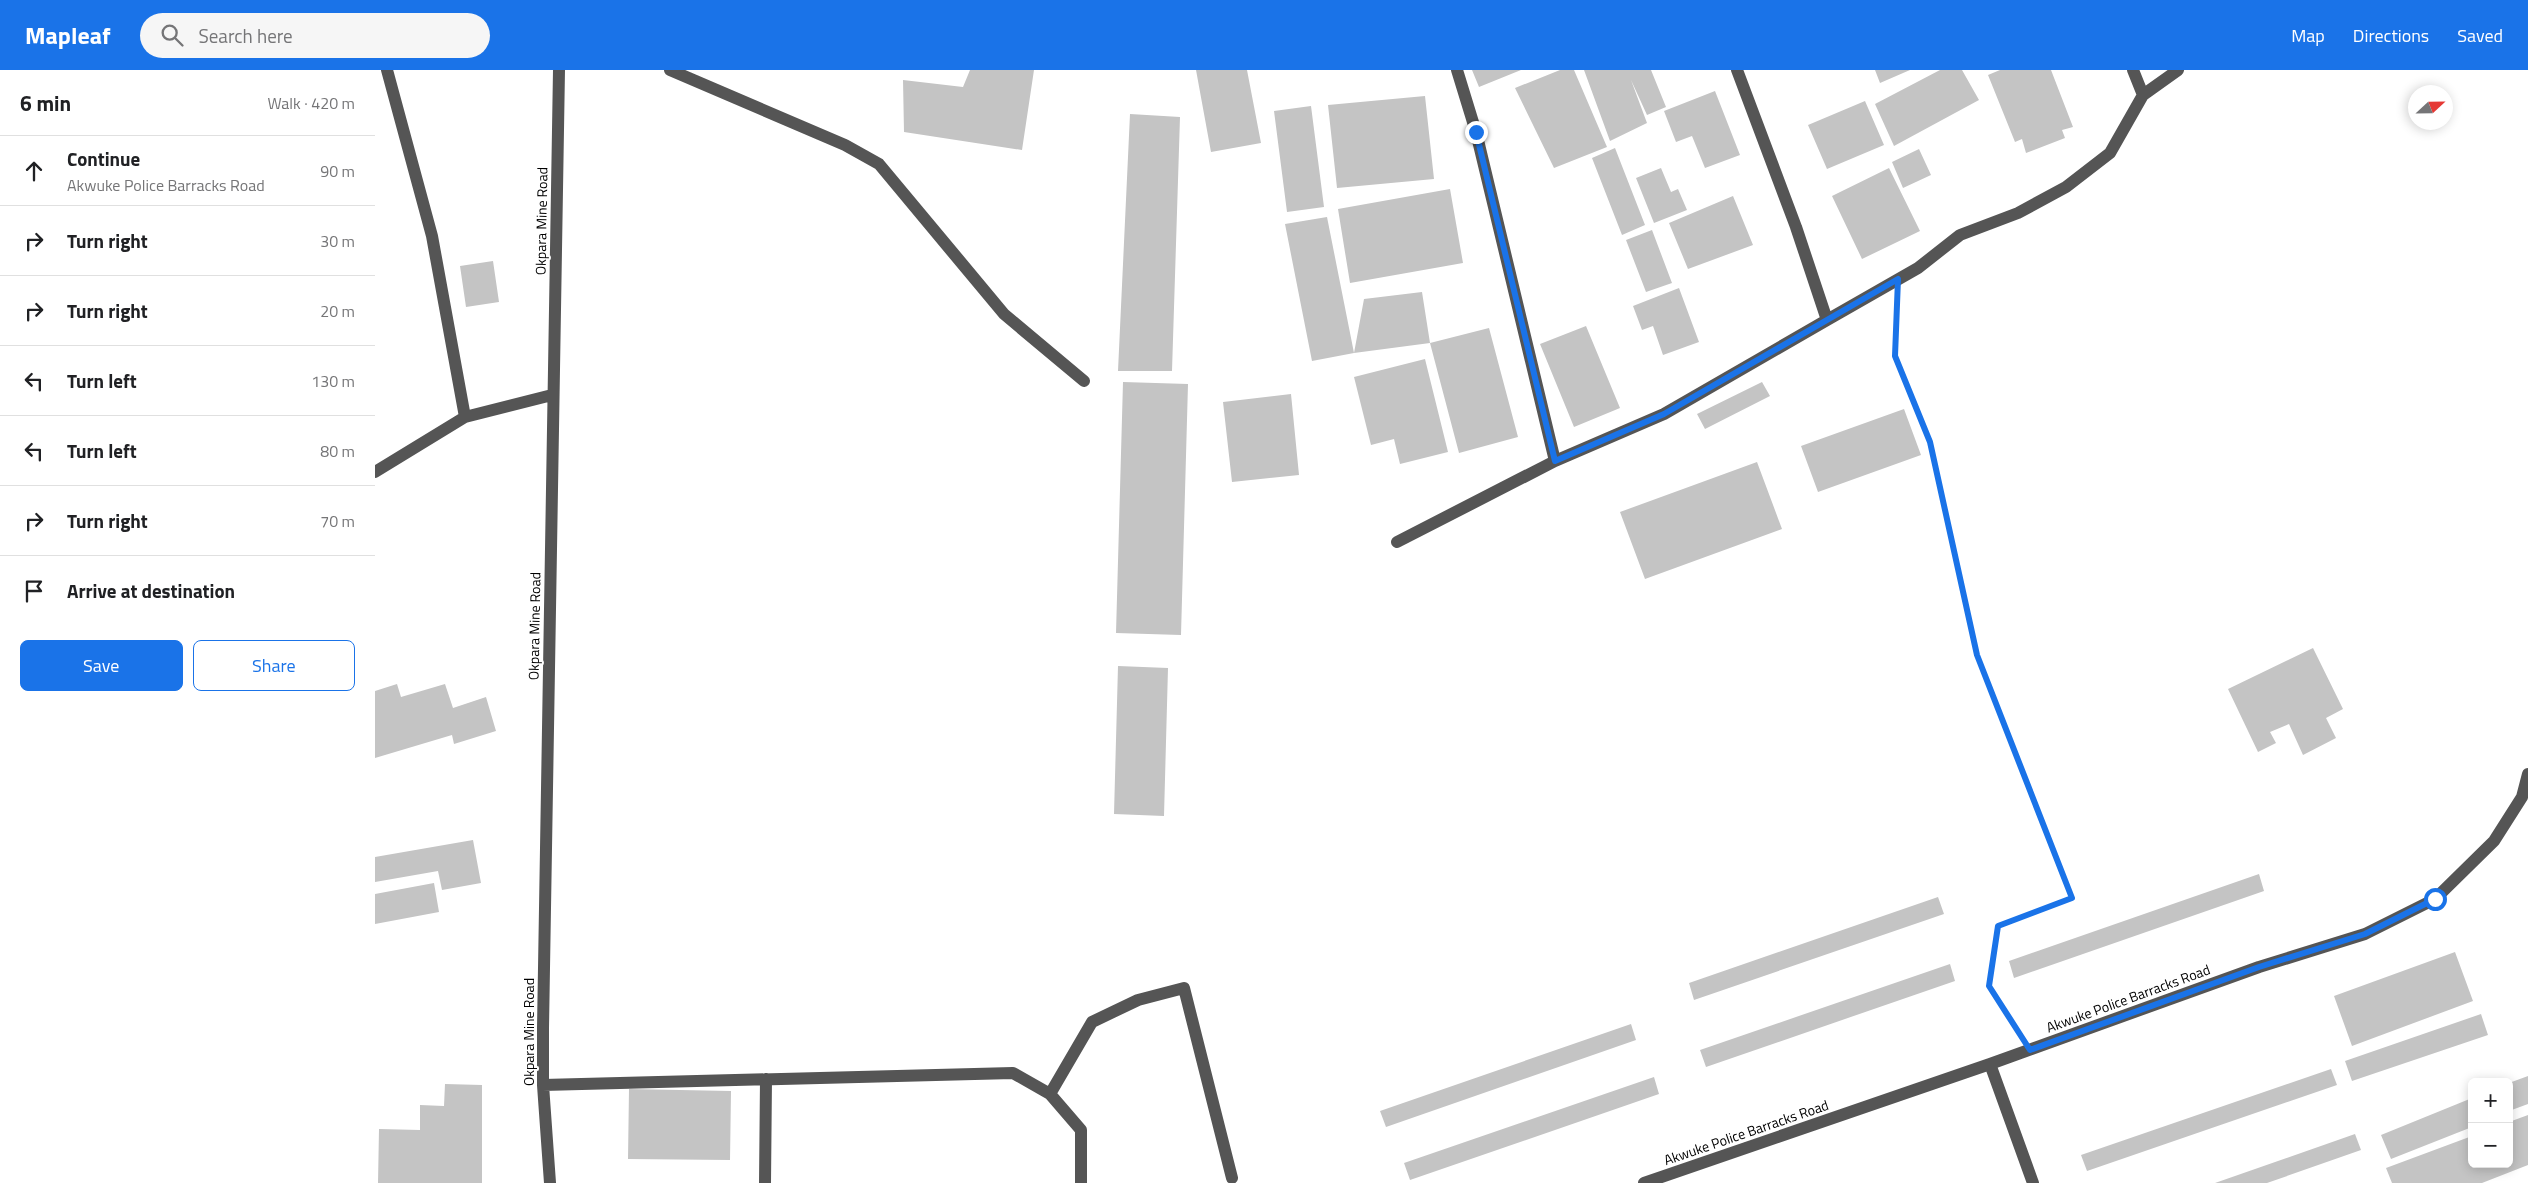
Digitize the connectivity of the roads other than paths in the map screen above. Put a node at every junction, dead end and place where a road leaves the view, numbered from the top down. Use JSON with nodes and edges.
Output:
{"nodes":[{"id":1,"x":387,"y":70,"type":"edge"},
{"id":2,"x":559,"y":70,"type":"edge"},
{"id":3,"x":669,"y":70,"type":"edge"},
{"id":4,"x":1457,"y":70,"type":"edge"},
{"id":5,"x":1737,"y":70,"type":"edge"},
{"id":6,"x":2133,"y":70,"type":"edge"},
{"id":7,"x":2178,"y":70,"type":"edge"},
{"id":8,"x":2143,"y":95,"type":"junction"},
{"id":9,"x":1827,"y":320,"type":"junction"},
{"id":10,"x":1085,"y":381,"type":"dead end"},
{"id":11,"x":553,"y":395,"type":"junction"},
{"id":12,"x":465,"y":417,"type":"junction"},
{"id":13,"x":1555,"y":461,"type":"junction"},
{"id":14,"x":375,"y":472,"type":"edge"},
{"id":15,"x":1397,"y":542,"type":"dead end"},
{"id":16,"x":2528,"y":774,"type":"edge"},
{"id":17,"x":2525,"y":800,"type":"edge"},
{"id":18,"x":1990,"y":1064,"type":"junction"},
{"id":19,"x":766,"y":1079,"type":"junction"},
{"id":20,"x":543,"y":1085,"type":"junction"},
{"id":21,"x":1050,"y":1094,"type":"junction"},
{"id":22,"x":1232,"y":1178,"type":"dead end"},
{"id":23,"x":550,"y":1183,"type":"edge"},
{"id":24,"x":765,"y":1183,"type":"edge"},
{"id":25,"x":1081,"y":1183,"type":"edge"},
{"id":26,"x":1644,"y":1183,"type":"edge"},
{"id":27,"x":2033,"y":1183,"type":"edge"}],
"edges":[{"from":1,"to":12,"type":"street"},
{"from":2,"to":11,"type":"street","name":"Okpara Mine Road"},
{"from":3,"to":10,"type":"street"},
{"from":4,"to":13,"type":"street"},
{"from":5,"to":9,"type":"street"},
{"from":6,"to":8,"type":"street"},
{"from":7,"to":8,"type":"street"},
{"from":8,"to":9,"type":"street"},
{"from":9,"to":13,"type":"street"},
{"from":11,"to":12,"type":"street"},
{"from":11,"to":20,"type":"street","name":"Okpara Mine Road"},
{"from":12,"to":14,"type":"street"},
{"from":13,"to":15,"type":"street"},
{"from":16,"to":17,"type":"street","name":"Akwuke Police Barracks Road"},
{"from":17,"to":18,"type":"street","name":"Akwuke Police Barracks Road"},
{"from":18,"to":26,"type":"street","name":"Akwuke Police Barracks Road"},
{"from":18,"to":27,"type":"street"},
{"from":19,"to":20,"type":"street"},
{"from":19,"to":21,"type":"street"},
{"from":19,"to":24,"type":"street"},
{"from":20,"to":23,"type":"street","name":"Okpara Mine Road"},
{"from":21,"to":22,"type":"street"},
{"from":21,"to":25,"type":"street"}]}
